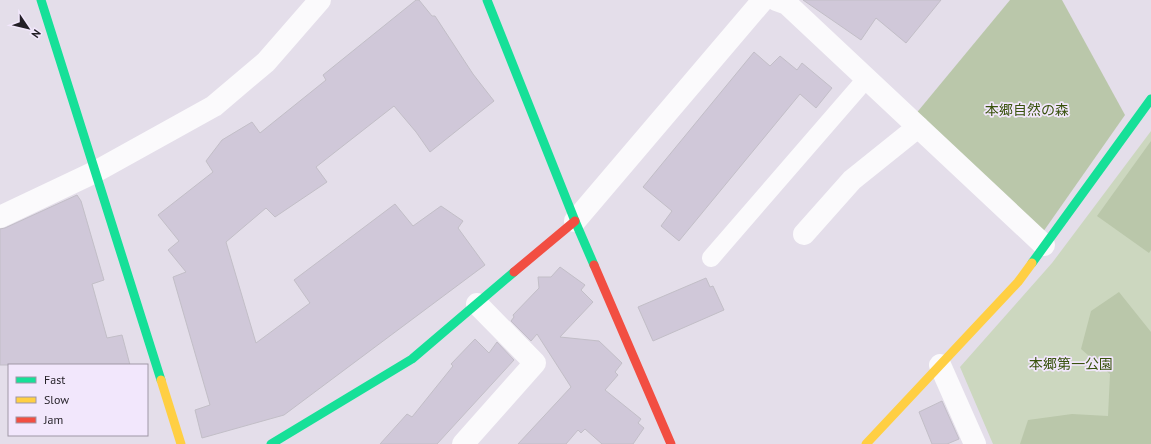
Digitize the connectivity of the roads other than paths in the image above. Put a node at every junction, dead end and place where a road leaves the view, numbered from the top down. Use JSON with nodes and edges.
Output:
{"nodes":[{"id":1,"x":41,"y":0,"type":"edge"},
{"id":2,"x":320,"y":0,"type":"edge"},
{"id":3,"x":487,"y":0,"type":"edge"},
{"id":4,"x":763,"y":0,"type":"edge"},
{"id":5,"x":776,"y":0,"type":"edge"},
{"id":6,"x":866,"y":79,"type":"junction"},
{"id":7,"x":1151,"y":99,"type":"edge"},
{"id":8,"x":918,"y":127,"type":"junction"},
{"id":9,"x":95,"y":172,"type":"junction"},
{"id":10,"x":0,"y":217,"type":"edge"},
{"id":11,"x":575,"y":222,"type":"junction"},
{"id":12,"x":804,"y":234,"type":"dead end"},
{"id":13,"x":1044,"y":245,"type":"junction"},
{"id":14,"x":710,"y":258,"type":"dead end"},
{"id":15,"x":477,"y":304,"type":"junction"},
{"id":16,"x":940,"y":365,"type":"junction"},
{"id":17,"x":181,"y":444,"type":"edge"},
{"id":18,"x":271,"y":444,"type":"edge"},
{"id":19,"x":462,"y":444,"type":"edge"},
{"id":20,"x":671,"y":444,"type":"edge"},
{"id":21,"x":866,"y":444,"type":"edge"},
{"id":22,"x":975,"y":444,"type":"edge"}],
"edges":[{"from":1,"to":9,"type":"street"},
{"from":2,"to":9,"type":"street"},
{"from":3,"to":11,"type":"street"},
{"from":4,"to":11,"type":"street"},
{"from":5,"to":6,"type":"street"},
{"from":6,"to":8,"type":"street"},
{"from":6,"to":14,"type":"lane"},
{"from":7,"to":13,"type":"street"},
{"from":8,"to":12,"type":"street"},
{"from":8,"to":13,"type":"street"},
{"from":9,"to":10,"type":"street"},
{"from":9,"to":17,"type":"street"},
{"from":11,"to":15,"type":"street"},
{"from":11,"to":20,"type":"street"},
{"from":13,"to":16,"type":"street"},
{"from":15,"to":18,"type":"street"},
{"from":15,"to":19,"type":"street"},
{"from":16,"to":21,"type":"street"},
{"from":16,"to":22,"type":"street"}]}
